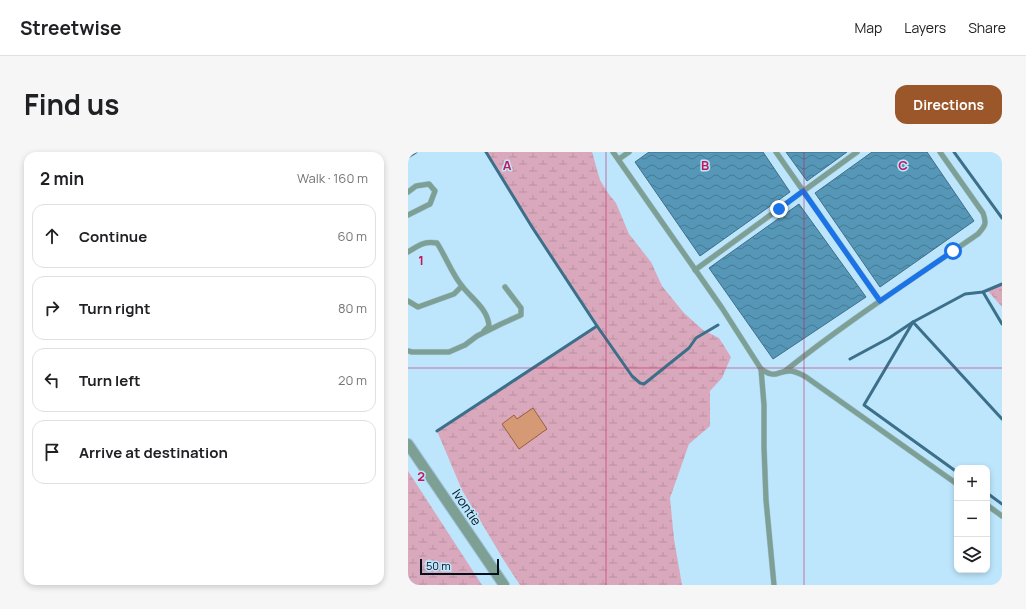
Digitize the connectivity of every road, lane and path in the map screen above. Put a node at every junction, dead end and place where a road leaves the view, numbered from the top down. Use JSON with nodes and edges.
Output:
{"nodes":[{"id":1,"x":613,"y":152,"type":"edge"},
{"id":2,"x":629,"y":152,"type":"edge"},
{"id":3,"x":776,"y":152,"type":"edge"},
{"id":4,"x":857,"y":152,"type":"edge"},
{"id":5,"x":940,"y":152,"type":"edge"},
{"id":6,"x":619,"y":160,"type":"junction"},
{"id":7,"x":803,"y":191,"type":"junction"},
{"id":8,"x":408,"y":192,"type":"edge"},
{"id":9,"x":408,"y":215,"type":"edge"},
{"id":10,"x":408,"y":252,"type":"edge"},
{"id":11,"x":695,"y":270,"type":"junction"},
{"id":12,"x":462,"y":286,"type":"junction"},
{"id":13,"x":505,"y":287,"type":"dead end"},
{"id":14,"x":880,"y":301,"type":"junction"},
{"id":15,"x":408,"y":302,"type":"edge"},
{"id":16,"x":480,"y":335,"type":"junction"},
{"id":17,"x":408,"y":351,"type":"edge"},
{"id":18,"x":761,"y":369,"type":"junction"},
{"id":19,"x":784,"y":372,"type":"junction"},
{"id":20,"x":408,"y":444,"type":"edge"},
{"id":21,"x":954,"y":482,"type":"edge"},
{"id":22,"x":990,"y":507,"type":"edge"},
{"id":23,"x":1002,"y":516,"type":"edge"},
{"id":24,"x":504,"y":585,"type":"edge"},
{"id":25,"x":774,"y":585,"type":"edge"}],
"edges":[{"from":1,"to":6,"type":"lane"},
{"from":2,"to":6,"type":"lane"},
{"from":3,"to":7,"type":"lane"},
{"from":4,"to":7,"type":"lane"},
{"from":5,"to":14,"type":"lane"},
{"from":6,"to":11,"type":"lane"},
{"from":7,"to":11,"type":"lane"},
{"from":7,"to":14,"type":"lane"},
{"from":8,"to":9,"type":"lane"},
{"from":10,"to":12,"type":"lane"},
{"from":11,"to":18,"type":"lane"},
{"from":12,"to":15,"type":"lane"},
{"from":12,"to":16,"type":"lane"},
{"from":13,"to":16,"type":"lane"},
{"from":14,"to":19,"type":"lane"},
{"from":16,"to":17,"type":"lane"},
{"from":18,"to":19,"type":"lane"},
{"from":18,"to":25,"type":"lane"},
{"from":19,"to":21,"type":"lane"},
{"from":20,"to":24,"type":"street","name":"Ivontie"},
{"from":22,"to":23,"type":"lane"}]}
